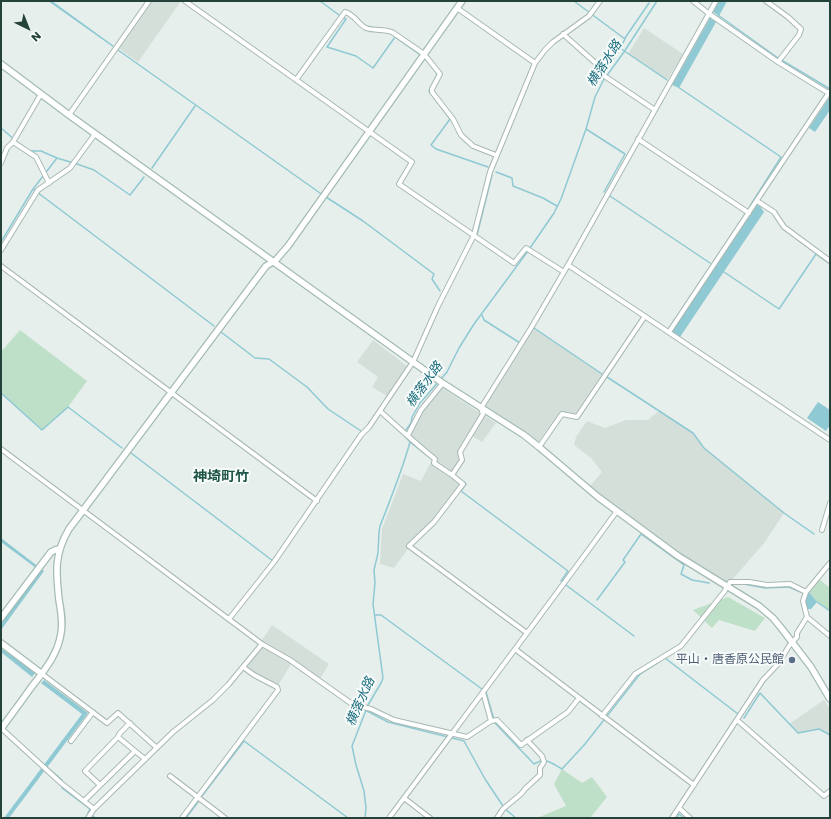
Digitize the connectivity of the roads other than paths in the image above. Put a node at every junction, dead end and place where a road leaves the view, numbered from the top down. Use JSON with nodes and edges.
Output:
{"nodes":[{"id":1,"x":149,"y":1,"type":"edge"},
{"id":2,"x":185,"y":1,"type":"edge"},
{"id":3,"x":462,"y":1,"type":"edge"},
{"id":4,"x":600,"y":1,"type":"edge"},
{"id":5,"x":693,"y":1,"type":"edge"},
{"id":6,"x":716,"y":1,"type":"edge"},
{"id":7,"x":766,"y":1,"type":"edge"},
{"id":8,"x":457,"y":8,"type":"junction"},
{"id":9,"x":708,"y":14,"type":"junction"},
{"id":10,"x":563,"y":34,"type":"junction"},
{"id":11,"x":424,"y":54,"type":"junction"},
{"id":12,"x":778,"y":62,"type":"junction"},
{"id":13,"x":535,"y":63,"type":"junction"},
{"id":14,"x":1,"y":64,"type":"edge"},
{"id":15,"x":296,"y":80,"type":"junction"},
{"id":16,"x":830,"y":93,"type":"edge"},
{"id":17,"x":42,"y":94,"type":"junction"},
{"id":18,"x":655,"y":110,"type":"junction"},
{"id":19,"x":69,"y":114,"type":"junction"},
{"id":20,"x":369,"y":132,"type":"junction"},
{"id":21,"x":95,"y":134,"type":"junction"},
{"id":22,"x":638,"y":139,"type":"junction"},
{"id":23,"x":13,"y":142,"type":"junction"},
{"id":24,"x":496,"y":155,"type":"junction"},
{"id":25,"x":1,"y":163,"type":"edge"},
{"id":26,"x":49,"y":183,"type":"junction"},
{"id":27,"x":757,"y":201,"type":"junction"},
{"id":28,"x":751,"y":209,"type":"junction"},
{"id":29,"x":474,"y":235,"type":"junction"},
{"id":30,"x":1,"y":250,"type":"edge"},
{"id":31,"x":830,"y":260,"type":"edge"},
{"id":32,"x":272,"y":261,"type":"junction"},
{"id":33,"x":568,"y":265,"type":"junction"},
{"id":34,"x":1,"y":266,"type":"edge"},
{"id":35,"x":564,"y":272,"type":"junction"},
{"id":36,"x":644,"y":316,"type":"junction"},
{"id":37,"x":669,"y":332,"type":"junction"},
{"id":38,"x":412,"y":362,"type":"junction"},
{"id":39,"x":441,"y":382,"type":"junction"},
{"id":40,"x":172,"y":392,"type":"junction"},
{"id":41,"x":481,"y":408,"type":"junction"},
{"id":42,"x":380,"y":411,"type":"junction"},
{"id":43,"x":405,"y":433,"type":"junction"},
{"id":44,"x":830,"y":440,"type":"edge"},
{"id":45,"x":539,"y":447,"type":"junction"},
{"id":46,"x":1,"y":449,"type":"edge"},
{"id":47,"x":452,"y":475,"type":"junction"},
{"id":48,"x":317,"y":501,"type":"junction"},
{"id":49,"x":830,"y":503,"type":"edge"},
{"id":50,"x":83,"y":510,"type":"junction"},
{"id":51,"x":617,"y":511,"type":"junction"},
{"id":52,"x":822,"y":530,"type":"dead end"},
{"id":53,"x":59,"y":550,"type":"junction"},
{"id":54,"x":830,"y":563,"type":"edge"},
{"id":55,"x":726,"y":587,"type":"junction"},
{"id":56,"x":806,"y":592,"type":"junction"},
{"id":57,"x":806,"y":617,"type":"junction"},
{"id":58,"x":1,"y":618,"type":"edge"},
{"id":59,"x":229,"y":619,"type":"junction"},
{"id":60,"x":527,"y":633,"type":"junction"},
{"id":61,"x":830,"y":636,"type":"edge"},
{"id":62,"x":792,"y":642,"type":"junction"},
{"id":63,"x":1,"y":643,"type":"edge"},
{"id":64,"x":262,"y":644,"type":"junction"},
{"id":65,"x":515,"y":650,"type":"junction"},
{"id":66,"x":243,"y":667,"type":"junction"},
{"id":67,"x":42,"y":674,"type":"junction"},
{"id":68,"x":485,"y":690,"type":"junction"},
{"id":69,"x":579,"y":698,"type":"junction"},
{"id":70,"x":830,"y":699,"type":"edge"},
{"id":71,"x":93,"y":712,"type":"junction"},
{"id":72,"x":602,"y":716,"type":"junction"},
{"id":73,"x":737,"y":720,"type":"junction"},
{"id":74,"x":492,"y":721,"type":"junction"},
{"id":75,"x":130,"y":724,"type":"junction"},
{"id":76,"x":1,"y":728,"type":"edge"},
{"id":77,"x":452,"y":733,"type":"junction"},
{"id":78,"x":118,"y":737,"type":"junction"},
{"id":79,"x":528,"y":740,"type":"junction"},
{"id":80,"x":71,"y":741,"type":"dead end"},
{"id":81,"x":157,"y":748,"type":"junction"},
{"id":82,"x":135,"y":751,"type":"junction"},
{"id":83,"x":144,"y":760,"type":"junction"},
{"id":84,"x":170,"y":776,"type":"dead end"},
{"id":85,"x":100,"y":785,"type":"junction"},
{"id":86,"x":694,"y":785,"type":"junction"},
{"id":87,"x":830,"y":791,"type":"edge"},
{"id":88,"x":198,"y":797,"type":"junction"},
{"id":89,"x":404,"y":798,"type":"junction"},
{"id":90,"x":84,"y":801,"type":"junction"},
{"id":91,"x":679,"y":808,"type":"junction"},
{"id":92,"x":94,"y":809,"type":"junction"},
{"id":93,"x":88,"y":818,"type":"edge"},
{"id":94,"x":182,"y":818,"type":"edge"},
{"id":95,"x":225,"y":818,"type":"edge"},
{"id":96,"x":389,"y":818,"type":"edge"},
{"id":97,"x":430,"y":818,"type":"edge"},
{"id":98,"x":497,"y":818,"type":"edge"},
{"id":99,"x":672,"y":818,"type":"edge"},
{"id":100,"x":690,"y":818,"type":"edge"}],
"edges":[{"from":1,"to":19,"type":"street"},
{"from":2,"to":15,"type":"street"},
{"from":3,"to":8,"type":"street"},
{"from":4,"to":10,"type":"street"},
{"from":5,"to":9,"type":"street"},
{"from":6,"to":9,"type":"street"},
{"from":7,"to":12,"type":"street"},
{"from":8,"to":11,"type":"street"},
{"from":8,"to":13,"type":"street"},
{"from":9,"to":12,"type":"street"},
{"from":9,"to":18,"type":"street"},
{"from":10,"to":13,"type":"street"},
{"from":10,"to":18,"type":"street"},
{"from":11,"to":15,"type":"street"},
{"from":11,"to":20,"type":"street"},
{"from":11,"to":24,"type":"street"},
{"from":12,"to":16,"type":"street"},
{"from":13,"to":24,"type":"street"},
{"from":14,"to":17,"type":"street"},
{"from":15,"to":20,"type":"street"},
{"from":16,"to":27,"type":"street"},
{"from":17,"to":19,"type":"street"},
{"from":17,"to":23,"type":"street"},
{"from":18,"to":22,"type":"street"},
{"from":19,"to":21,"type":"street"},
{"from":20,"to":29,"type":"street"},
{"from":20,"to":32,"type":"street"},
{"from":21,"to":26,"type":"street"},
{"from":21,"to":32,"type":"street"},
{"from":22,"to":28,"type":"street"},
{"from":22,"to":33,"type":"street"},
{"from":23,"to":25,"type":"street"},
{"from":23,"to":26,"type":"street"},
{"from":24,"to":29,"type":"street"},
{"from":26,"to":30,"type":"street"},
{"from":27,"to":28,"type":"street"},
{"from":27,"to":31,"type":"street"},
{"from":28,"to":37,"type":"street"},
{"from":29,"to":35,"type":"street"},
{"from":29,"to":38,"type":"street"},
{"from":32,"to":38,"type":"street"},
{"from":32,"to":40,"type":"street"},
{"from":33,"to":35,"type":"street"},
{"from":33,"to":36,"type":"street"},
{"from":34,"to":40,"type":"street"},
{"from":35,"to":41,"type":"street"},
{"from":36,"to":37,"type":"street"},
{"from":36,"to":45,"type":"street"},
{"from":37,"to":44,"type":"street"},
{"from":38,"to":39,"type":"street"},
{"from":38,"to":42,"type":"street"},
{"from":39,"to":41,"type":"street"},
{"from":39,"to":43,"type":"street"},
{"from":40,"to":48,"type":"street"},
{"from":40,"to":50,"type":"street"},
{"from":41,"to":45,"type":"street"},
{"from":41,"to":47,"type":"street"},
{"from":42,"to":43,"type":"street"},
{"from":42,"to":48,"type":"street"},
{"from":43,"to":47,"type":"street"},
{"from":45,"to":51,"type":"street"},
{"from":46,"to":50,"type":"street"},
{"from":47,"to":60,"type":"street"},
{"from":48,"to":59,"type":"street"},
{"from":49,"to":52,"type":"street"},
{"from":50,"to":53,"type":"street"},
{"from":50,"to":59,"type":"street"},
{"from":51,"to":55,"type":"street"},
{"from":51,"to":60,"type":"street"},
{"from":53,"to":58,"type":"street"},
{"from":53,"to":67,"type":"street"},
{"from":54,"to":56,"type":"street"},
{"from":55,"to":56,"type":"street"},
{"from":55,"to":62,"type":"street"},
{"from":55,"to":72,"type":"street"},
{"from":56,"to":57,"type":"street"},
{"from":57,"to":61,"type":"street"},
{"from":57,"to":62,"type":"street"},
{"from":59,"to":64,"type":"street"},
{"from":60,"to":65,"type":"street"},
{"from":62,"to":70,"type":"street"},
{"from":62,"to":73,"type":"street"},
{"from":63,"to":67,"type":"street"},
{"from":64,"to":66,"type":"street"},
{"from":64,"to":77,"type":"street"},
{"from":65,"to":68,"type":"street"},
{"from":65,"to":69,"type":"street"},
{"from":66,"to":81,"type":"street"},
{"from":66,"to":88,"type":"street"},
{"from":67,"to":71,"type":"street"},
{"from":67,"to":76,"type":"street"},
{"from":68,"to":74,"type":"street"},
{"from":68,"to":77,"type":"street"},
{"from":69,"to":72,"type":"street"},
{"from":69,"to":79,"type":"street"},
{"from":71,"to":75,"type":"street"},
{"from":71,"to":80,"type":"street"},
{"from":72,"to":86,"type":"street"},
{"from":73,"to":86,"type":"street"},
{"from":73,"to":87,"type":"street"},
{"from":74,"to":77,"type":"street"},
{"from":74,"to":79,"type":"street"},
{"from":75,"to":78,"type":"street"},
{"from":75,"to":81,"type":"street"},
{"from":76,"to":90,"type":"street"},
{"from":77,"to":89,"type":"street"},
{"from":78,"to":82,"type":"street"},
{"from":78,"to":85,"type":"street"},
{"from":79,"to":98,"type":"street"},
{"from":81,"to":83,"type":"street"},
{"from":82,"to":83,"type":"street"},
{"from":82,"to":85,"type":"street"},
{"from":83,"to":92,"type":"street"},
{"from":84,"to":88,"type":"street"},
{"from":85,"to":90,"type":"street"},
{"from":86,"to":91,"type":"street"},
{"from":88,"to":94,"type":"street"},
{"from":88,"to":95,"type":"street"},
{"from":89,"to":96,"type":"street"},
{"from":89,"to":97,"type":"street"},
{"from":90,"to":92,"type":"street"},
{"from":91,"to":99,"type":"street"},
{"from":91,"to":100,"type":"street"},
{"from":92,"to":93,"type":"street"}]}
